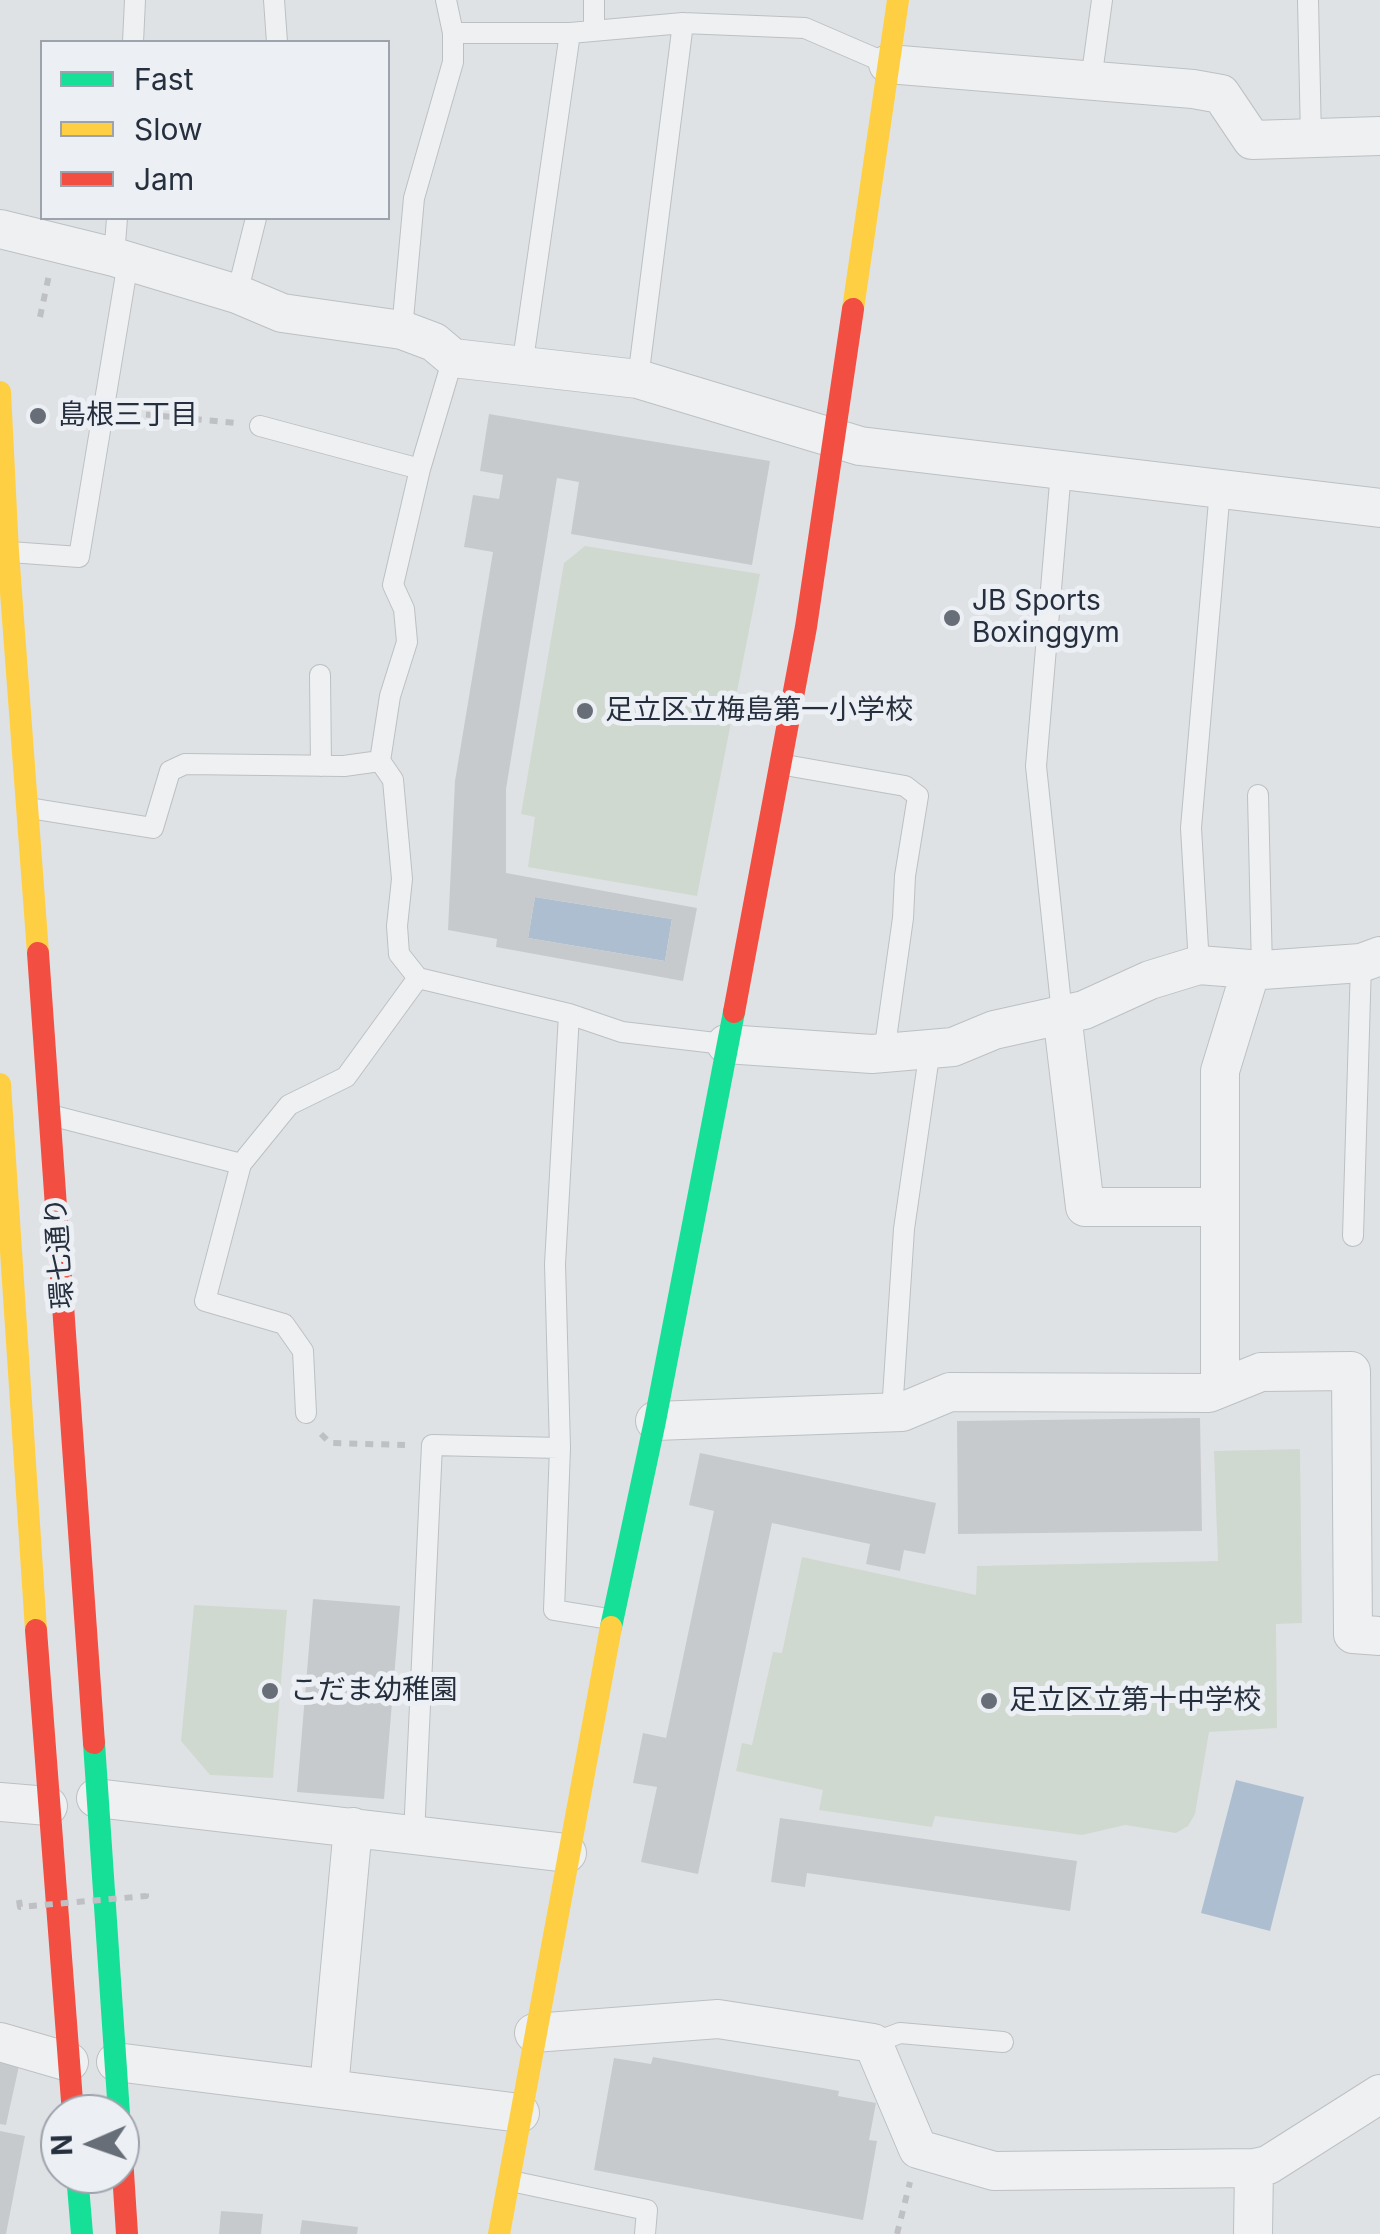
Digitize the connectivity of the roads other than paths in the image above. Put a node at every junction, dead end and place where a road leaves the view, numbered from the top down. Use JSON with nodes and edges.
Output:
{"nodes":[{"id":1,"x":134,"y":0,"type":"edge"},
{"id":2,"x":274,"y":0,"type":"edge"},
{"id":3,"x":446,"y":0,"type":"edge"},
{"id":4,"x":594,"y":0,"type":"edge"},
{"id":5,"x":898,"y":0,"type":"edge"},
{"id":6,"x":1102,"y":0,"type":"edge"},
{"id":7,"x":1308,"y":0,"type":"edge"},
{"id":8,"x":683,"y":23,"type":"junction"},
{"id":9,"x":594,"y":32,"type":"junction"},
{"id":10,"x":453,"y":33,"type":"junction"},
{"id":11,"x":570,"y":33,"type":"junction"},
{"id":12,"x":132,"y":40,"type":"edge"},
{"id":13,"x":278,"y":40,"type":"edge"},
{"id":14,"x":888,"y":64,"type":"junction"},
{"id":15,"x":1091,"y":81,"type":"junction"},
{"id":16,"x":1380,"y":136,"type":"edge"},
{"id":17,"x":1311,"y":138,"type":"junction"},
{"id":18,"x":117,"y":220,"type":"edge"},
{"id":19,"x":256,"y":220,"type":"edge"},
{"id":20,"x":0,"y":229,"type":"edge"},
{"id":21,"x":121,"y":260,"type":"junction"},
{"id":22,"x":237,"y":294,"type":"junction"},
{"id":23,"x":402,"y":330,"type":"junction"},
{"id":24,"x":453,"y":358,"type":"junction"},
{"id":25,"x":522,"y":368,"type":"junction"},
{"id":26,"x":638,"y":379,"type":"junction"},
{"id":27,"x":0,"y":392,"type":"edge"},
{"id":28,"x":260,"y":426,"type":"road end"},
{"id":29,"x":834,"y":437,"type":"junction"},
{"id":30,"x":420,"y":469,"type":"junction"},
{"id":31,"x":1061,"y":471,"type":"junction"},
{"id":32,"x":1220,"y":489,"type":"junction"},
{"id":33,"x":1380,"y":508,"type":"edge"},
{"id":34,"x":8,"y":552,"type":"junction"},
{"id":35,"x":320,"y":675,"type":"dead end"},
{"id":36,"x":380,"y":762,"type":"junction"},
{"id":37,"x":782,"y":764,"type":"junction"},
{"id":38,"x":321,"y":766,"type":"junction"},
{"id":39,"x":1258,"y":796,"type":"dead end"},
{"id":40,"x":27,"y":808,"type":"junction"},
{"id":41,"x":1371,"y":960,"type":"edge"},
{"id":42,"x":1199,"y":966,"type":"junction"},
{"id":43,"x":1257,"y":970,"type":"junction"},
{"id":44,"x":418,"y":978,"type":"junction"},
{"id":45,"x":569,"y":1014,"type":"junction"},
{"id":46,"x":1062,"y":1014,"type":"junction"},
{"id":47,"x":726,"y":1044,"type":"junction"},
{"id":48,"x":930,"y":1049,"type":"junction"},
{"id":49,"x":884,"y":1053,"type":"junction"},
{"id":50,"x":1,"y":1104,"type":"edge"},
{"id":51,"x":49,"y":1115,"type":"junction"},
{"id":52,"x":241,"y":1164,"type":"junction"},
{"id":53,"x":1220,"y":1207,"type":"junction"},
{"id":54,"x":1353,"y":1236,"type":"dead end"},
{"id":55,"x":34,"y":1359,"type":"edge"},
{"id":56,"x":1220,"y":1388,"type":"junction"},
{"id":57,"x":892,"y":1412,"type":"junction"},
{"id":58,"x":306,"y":1414,"type":"road end"},
{"id":59,"x":655,"y":1421,"type":"junction"},
{"id":60,"x":49,"y":1448,"type":"junction"},
{"id":61,"x":560,"y":1448,"type":"junction"},
{"id":62,"x":0,"y":1452,"type":"edge"},
{"id":63,"x":612,"y":1619,"type":"junction"},
{"id":64,"x":1380,"y":1636,"type":"edge"},
{"id":65,"x":96,"y":1798,"type":"junction"},
{"id":66,"x":0,"y":1802,"type":"edge"},
{"id":67,"x":48,"y":1806,"type":"junction"},
{"id":68,"x":353,"y":1827,"type":"junction"},
{"id":69,"x":414,"y":1835,"type":"junction"},
{"id":70,"x":567,"y":1854,"type":"junction"},
{"id":71,"x":534,"y":2033,"type":"junction"},
{"id":72,"x":0,"y":2042,"type":"edge"},
{"id":73,"x":1004,"y":2042,"type":"dead end"},
{"id":74,"x":873,"y":2043,"type":"junction"},
{"id":75,"x":69,"y":2062,"type":"junction"},
{"id":76,"x":116,"y":2062,"type":"junction"},
{"id":77,"x":329,"y":2088,"type":"junction"},
{"id":78,"x":71,"y":2094,"type":"edge"},
{"id":79,"x":118,"y":2094,"type":"edge"},
{"id":80,"x":1380,"y":2094,"type":"edge"},
{"id":81,"x":520,"y":2113,"type":"junction"},
{"id":82,"x":1254,"y":2168,"type":"junction"},
{"id":83,"x":508,"y":2180,"type":"junction"},
{"id":84,"x":79,"y":2194,"type":"edge"},
{"id":85,"x":125,"y":2194,"type":"edge"},
{"id":86,"x":82,"y":2234,"type":"edge"},
{"id":87,"x":128,"y":2234,"type":"edge"},
{"id":88,"x":500,"y":2234,"type":"edge"},
{"id":89,"x":645,"y":2234,"type":"edge"},
{"id":90,"x":1253,"y":2234,"type":"edge"}],
"edges":[{"from":1,"to":12,"type":"lane"},
{"from":2,"to":13,"type":"lane"},
{"from":3,"to":10,"type":"lane"},
{"from":4,"to":9,"type":"lane"},
{"from":5,"to":14,"type":"main road"},
{"from":6,"to":15,"type":"lane"},
{"from":7,"to":17,"type":"lane"},
{"from":8,"to":9,"type":"lane"},
{"from":8,"to":14,"type":"lane"},
{"from":8,"to":26,"type":"lane"},
{"from":9,"to":11,"type":"lane"},
{"from":10,"to":11,"type":"lane"},
{"from":10,"to":23,"type":"lane"},
{"from":11,"to":25,"type":"lane"},
{"from":14,"to":15,"type":"street"},
{"from":14,"to":29,"type":"main road"},
{"from":15,"to":17,"type":"street"},
{"from":16,"to":17,"type":"street"},
{"from":18,"to":21,"type":"lane"},
{"from":19,"to":22,"type":"lane"},
{"from":20,"to":21,"type":"street"},
{"from":21,"to":22,"type":"street"},
{"from":21,"to":34,"type":"lane"},
{"from":22,"to":23,"type":"street"},
{"from":23,"to":24,"type":"street"},
{"from":24,"to":25,"type":"street"},
{"from":24,"to":30,"type":"lane"},
{"from":25,"to":26,"type":"street"},
{"from":26,"to":29,"type":"street"},
{"from":27,"to":34,"type":"main road","name":"環七通り"},
{"from":28,"to":30,"type":"lane"},
{"from":29,"to":31,"type":"street"},
{"from":29,"to":37,"type":"main road"},
{"from":30,"to":36,"type":"lane"},
{"from":31,"to":32,"type":"street"},
{"from":31,"to":46,"type":"lane"},
{"from":32,"to":33,"type":"street"},
{"from":32,"to":42,"type":"lane"},
{"from":34,"to":40,"type":"main road","name":"環七通り"},
{"from":35,"to":38,"type":"lane"},
{"from":36,"to":38,"type":"lane"},
{"from":36,"to":44,"type":"lane"},
{"from":37,"to":47,"type":"main road"},
{"from":37,"to":49,"type":"lane"},
{"from":38,"to":40,"type":"lane"},
{"from":39,"to":43,"type":"lane"},
{"from":40,"to":51,"type":"main road","name":"環七通り"},
{"from":41,"to":43,"type":"street"},
{"from":41,"to":54,"type":"lane"},
{"from":42,"to":43,"type":"street"},
{"from":42,"to":46,"type":"street"},
{"from":43,"to":53,"type":"street"},
{"from":44,"to":45,"type":"lane"},
{"from":44,"to":52,"type":"lane"},
{"from":45,"to":47,"type":"lane"},
{"from":45,"to":61,"type":"lane"},
{"from":46,"to":48,"type":"street"},
{"from":46,"to":53,"type":"street"},
{"from":47,"to":49,"type":"street"},
{"from":47,"to":59,"type":"main road"},
{"from":48,"to":49,"type":"street"},
{"from":48,"to":57,"type":"lane"},
{"from":50,"to":55,"type":"main road","name":"環七通り"},
{"from":51,"to":52,"type":"lane"},
{"from":51,"to":55,"type":"main road","name":"環七通り"},
{"from":52,"to":58,"type":"lane"},
{"from":53,"to":56,"type":"street"},
{"from":55,"to":60,"type":"main road","name":"環七通り"},
{"from":55,"to":60,"type":"main road","name":"環七通り"},
{"from":56,"to":57,"type":"street"},
{"from":56,"to":64,"type":"street"},
{"from":57,"to":59,"type":"street"},
{"from":59,"to":63,"type":"main road"},
{"from":60,"to":62,"type":"main road"},
{"from":60,"to":65,"type":"main road","name":"環七通り"},
{"from":60,"to":67,"type":"main road","name":"環七通り"},
{"from":61,"to":63,"type":"lane"},
{"from":61,"to":69,"type":"lane"},
{"from":63,"to":70,"type":"main road"},
{"from":65,"to":68,"type":"street"},
{"from":65,"to":76,"type":"main road","name":"環七通り"},
{"from":66,"to":67,"type":"street"},
{"from":67,"to":75,"type":"main road","name":"環七通り"},
{"from":68,"to":69,"type":"street"},
{"from":68,"to":77,"type":"street"},
{"from":69,"to":70,"type":"street"},
{"from":70,"to":71,"type":"main road"},
{"from":71,"to":74,"type":"street"},
{"from":71,"to":81,"type":"main road"},
{"from":72,"to":75,"type":"street"},
{"from":73,"to":74,"type":"lane"},
{"from":74,"to":82,"type":"street"},
{"from":75,"to":78,"type":"main road","name":"環七通り"},
{"from":76,"to":77,"type":"street"},
{"from":76,"to":79,"type":"main road","name":"環七通り"},
{"from":77,"to":81,"type":"street"},
{"from":80,"to":82,"type":"street"},
{"from":81,"to":83,"type":"main road"},
{"from":82,"to":90,"type":"street"},
{"from":83,"to":88,"type":"main road"},
{"from":83,"to":89,"type":"lane"},
{"from":84,"to":86,"type":"main road"},
{"from":85,"to":87,"type":"main road"}]}
